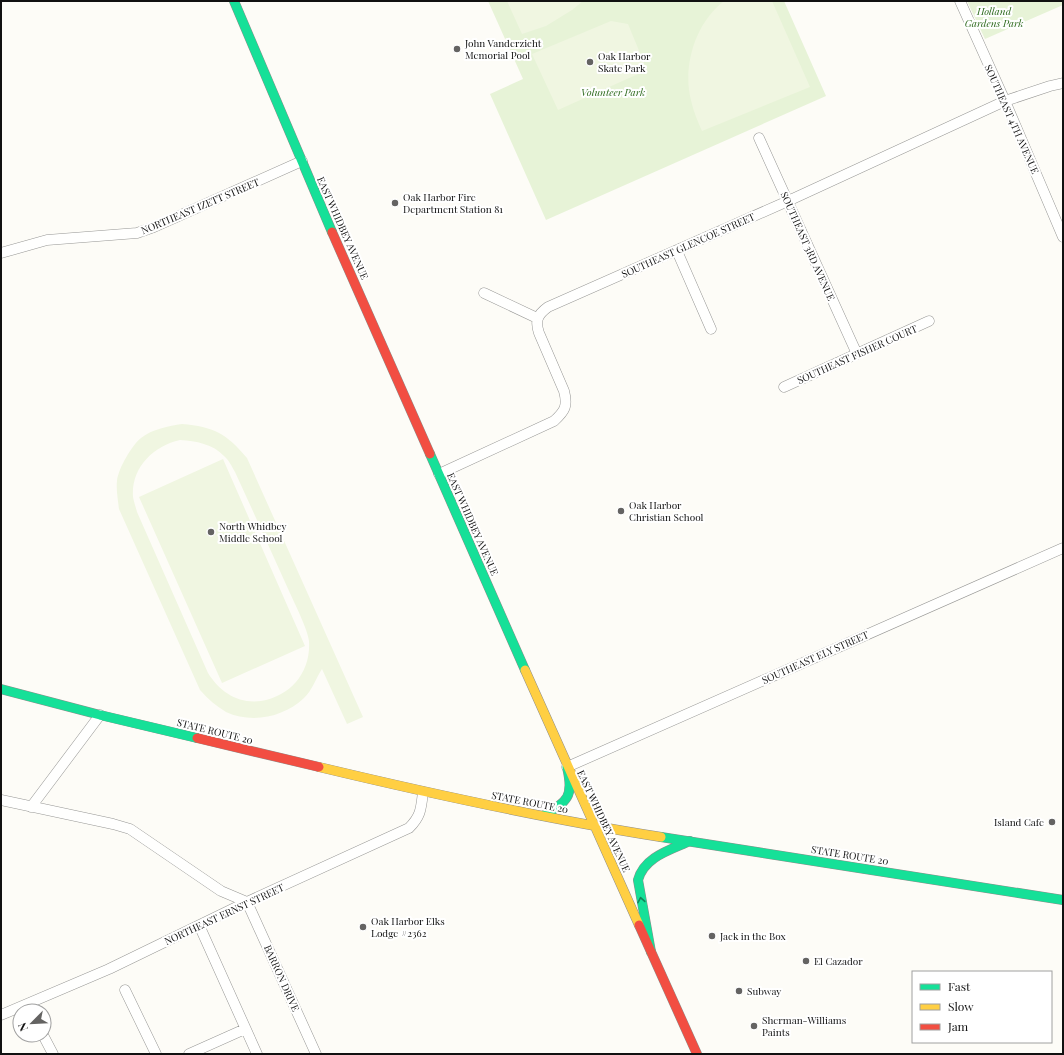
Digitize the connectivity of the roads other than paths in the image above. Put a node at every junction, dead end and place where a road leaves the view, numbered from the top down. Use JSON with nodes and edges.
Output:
{"nodes":[{"id":1,"x":234,"y":1,"type":"edge"},
{"id":2,"x":960,"y":1,"type":"edge"},
{"id":3,"x":1063,"y":83,"type":"edge"},
{"id":4,"x":1005,"y":101,"type":"junction"},
{"id":5,"x":759,"y":138,"type":"dead end"},
{"id":6,"x":302,"y":161,"type":"junction"},
{"id":7,"x":788,"y":201,"type":"junction"},
{"id":8,"x":1063,"y":237,"type":"edge"},
{"id":9,"x":677,"y":250,"type":"junction"},
{"id":10,"x":1,"y":253,"type":"edge"},
{"id":11,"x":484,"y":293,"type":"dead end"},
{"id":12,"x":537,"y":318,"type":"junction"},
{"id":13,"x":929,"y":321,"type":"dead end"},
{"id":14,"x":711,"y":329,"type":"dead end"},
{"id":15,"x":857,"y":354,"type":"junction"},
{"id":16,"x":784,"y":387,"type":"dead end"},
{"id":17,"x":439,"y":474,"type":"junction"},
{"id":18,"x":1063,"y":548,"type":"edge"},
{"id":19,"x":1,"y":689,"type":"edge"},
{"id":20,"x":100,"y":715,"type":"junction"},
{"id":21,"x":567,"y":767,"type":"junction"},
{"id":22,"x":423,"y":792,"type":"junction"},
{"id":23,"x":1,"y":800,"type":"edge"},
{"id":24,"x":30,"y":807,"type":"junction"},
{"id":25,"x":543,"y":816,"type":"junction"},
{"id":26,"x":595,"y":827,"type":"junction"},
{"id":27,"x":690,"y":841,"type":"junction"},
{"id":28,"x":1063,"y":900,"type":"edge"},
{"id":29,"x":247,"y":902,"type":"junction"},
{"id":30,"x":199,"y":925,"type":"junction"},
{"id":31,"x":651,"y":952,"type":"junction"},
{"id":32,"x":125,"y":990,"type":"dead end"},
{"id":33,"x":1,"y":1015,"type":"edge"},
{"id":34,"x":245,"y":1029,"type":"junction"},
{"id":35,"x":47,"y":1043,"type":"edge"},
{"id":36,"x":53,"y":1054,"type":"edge"},
{"id":37,"x":156,"y":1054,"type":"edge"},
{"id":38,"x":189,"y":1054,"type":"edge"},
{"id":39,"x":257,"y":1054,"type":"edge"},
{"id":40,"x":316,"y":1054,"type":"edge"},
{"id":41,"x":697,"y":1054,"type":"edge"}],
"edges":[{"from":1,"to":6,"type":"main road","name":"EAST WHIDBEY AVENUE"},
{"from":2,"to":4,"type":"street","name":"SOUTHEAST 4TH AVENUE"},
{"from":3,"to":4,"type":"street","name":"SOUTHEAST GLENCOE STREET"},
{"from":4,"to":7,"type":"street","name":"SOUTHEAST GLENCOE STREET"},
{"from":4,"to":8,"type":"street","name":"SOUTHEAST 4TH AVENUE"},
{"from":5,"to":7,"type":"street","name":"SOUTHEAST 3RD AVENUE"},
{"from":6,"to":10,"type":"street","name":"NORTHEAST IZETT STREET"},
{"from":6,"to":17,"type":"main road","name":"EAST WHIDBEY AVENUE"},
{"from":7,"to":9,"type":"street","name":"SOUTHEAST GLENCOE STREET"},
{"from":7,"to":15,"type":"street","name":"SOUTHEAST 3RD AVENUE"},
{"from":9,"to":12,"type":"street","name":"SOUTHEAST GLENCOE STREET"},
{"from":9,"to":14,"type":"street"},
{"from":11,"to":12,"type":"street"},
{"from":12,"to":17,"type":"street"},
{"from":13,"to":15,"type":"street","name":"SOUTHEAST FISHER COURT"},
{"from":15,"to":16,"type":"street","name":"SOUTHEAST FISHER COURT"},
{"from":17,"to":21,"type":"main road","name":"EAST WHIDBEY AVENUE"},
{"from":18,"to":21,"type":"street","name":"SOUTHEAST ELY STREET"},
{"from":19,"to":20,"type":"main road","name":"STATE ROUTE 20"},
{"from":20,"to":22,"type":"main road","name":"STATE ROUTE 20"},
{"from":20,"to":24,"type":"street"},
{"from":21,"to":25,"type":"main road"},
{"from":21,"to":26,"type":"main road","name":"EAST WHIDBEY AVENUE"},
{"from":22,"to":25,"type":"main road","name":"STATE ROUTE 20"},
{"from":22,"to":29,"type":"street","name":"NORTHEAST ERNST STREET"},
{"from":23,"to":24,"type":"street"},
{"from":24,"to":29,"type":"street"},
{"from":25,"to":26,"type":"main road","name":"STATE ROUTE 20"},
{"from":26,"to":27,"type":"main road","name":"STATE ROUTE 20"},
{"from":26,"to":31,"type":"main road","name":"EAST WHIDBEY AVENUE"},
{"from":27,"to":28,"type":"main road","name":"STATE ROUTE 20"},
{"from":31,"to":27,"type":"main road","one_way":true},
{"from":29,"to":30,"type":"street","name":"NORTHEAST ERNST STREET"},
{"from":29,"to":40,"type":"street","name":"BARRON DRIVE"},
{"from":30,"to":33,"type":"street","name":"NORTHEAST ERNST STREET"},
{"from":30,"to":34,"type":"street"},
{"from":31,"to":41,"type":"main road","name":"EAST WHIDBEY AVENUE"},
{"from":32,"to":37,"type":"street"},
{"from":34,"to":38,"type":"street"},
{"from":34,"to":39,"type":"street"},
{"from":35,"to":36,"type":"street"}]}
